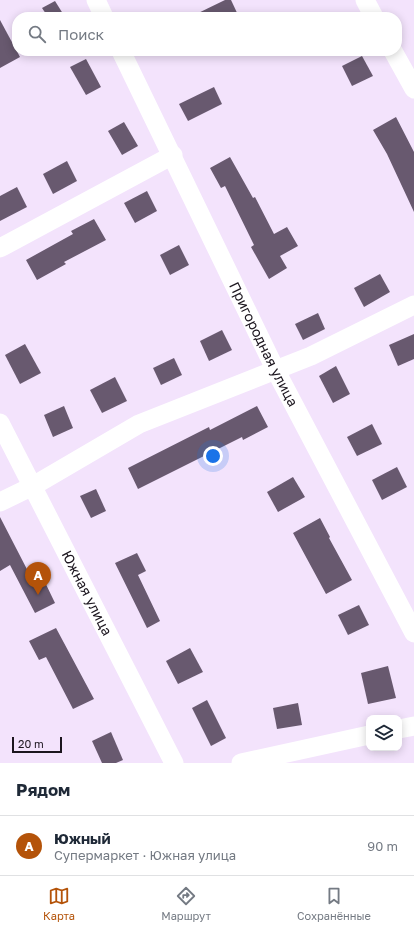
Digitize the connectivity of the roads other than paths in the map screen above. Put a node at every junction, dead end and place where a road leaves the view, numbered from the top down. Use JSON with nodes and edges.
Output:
{"nodes":[{"id":1,"x":96,"y":0,"type":"edge"},
{"id":2,"x":365,"y":0,"type":"edge"},
{"id":3,"x":102,"y":12,"type":"edge"},
{"id":4,"x":371,"y":12,"type":"edge"},
{"id":5,"x":123,"y":56,"type":"edge"},
{"id":6,"x":396,"y":56,"type":"edge"},
{"id":7,"x":414,"y":89,"type":"edge"},
{"id":8,"x":172,"y":155,"type":"junction"},
{"id":9,"x":0,"y":248,"type":"edge"},
{"id":10,"x":414,"y":305,"type":"edge"},
{"id":11,"x":276,"y":371,"type":"junction"},
{"id":12,"x":0,"y":423,"type":"edge"},
{"id":13,"x":33,"y":486,"type":"junction"},
{"id":14,"x":0,"y":502,"type":"edge"},
{"id":15,"x":414,"y":632,"type":"edge"},
{"id":16,"x":414,"y":726,"type":"edge"},
{"id":17,"x":402,"y":728,"type":"edge"},
{"id":18,"x":366,"y":736,"type":"edge"},
{"id":19,"x":174,"y":763,"type":"edge"},
{"id":20,"x":242,"y":763,"type":"edge"}],
"edges":[{"from":1,"to":3,"type":"street"},
{"from":2,"to":4,"type":"street"},
{"from":5,"to":8,"type":"street","name":"Пригородная улица"},
{"from":6,"to":7,"type":"street"},
{"from":8,"to":9,"type":"street"},
{"from":8,"to":11,"type":"street","name":"Пригородная улица"},
{"from":10,"to":11,"type":"street"},
{"from":11,"to":13,"type":"street"},
{"from":11,"to":15,"type":"street","name":"Пригородная улица"},
{"from":12,"to":13,"type":"street","name":"Южная улица"},
{"from":13,"to":14,"type":"street"},
{"from":13,"to":19,"type":"street","name":"Южная улица"},
{"from":16,"to":17,"type":"street"},
{"from":18,"to":20,"type":"street"}]}
